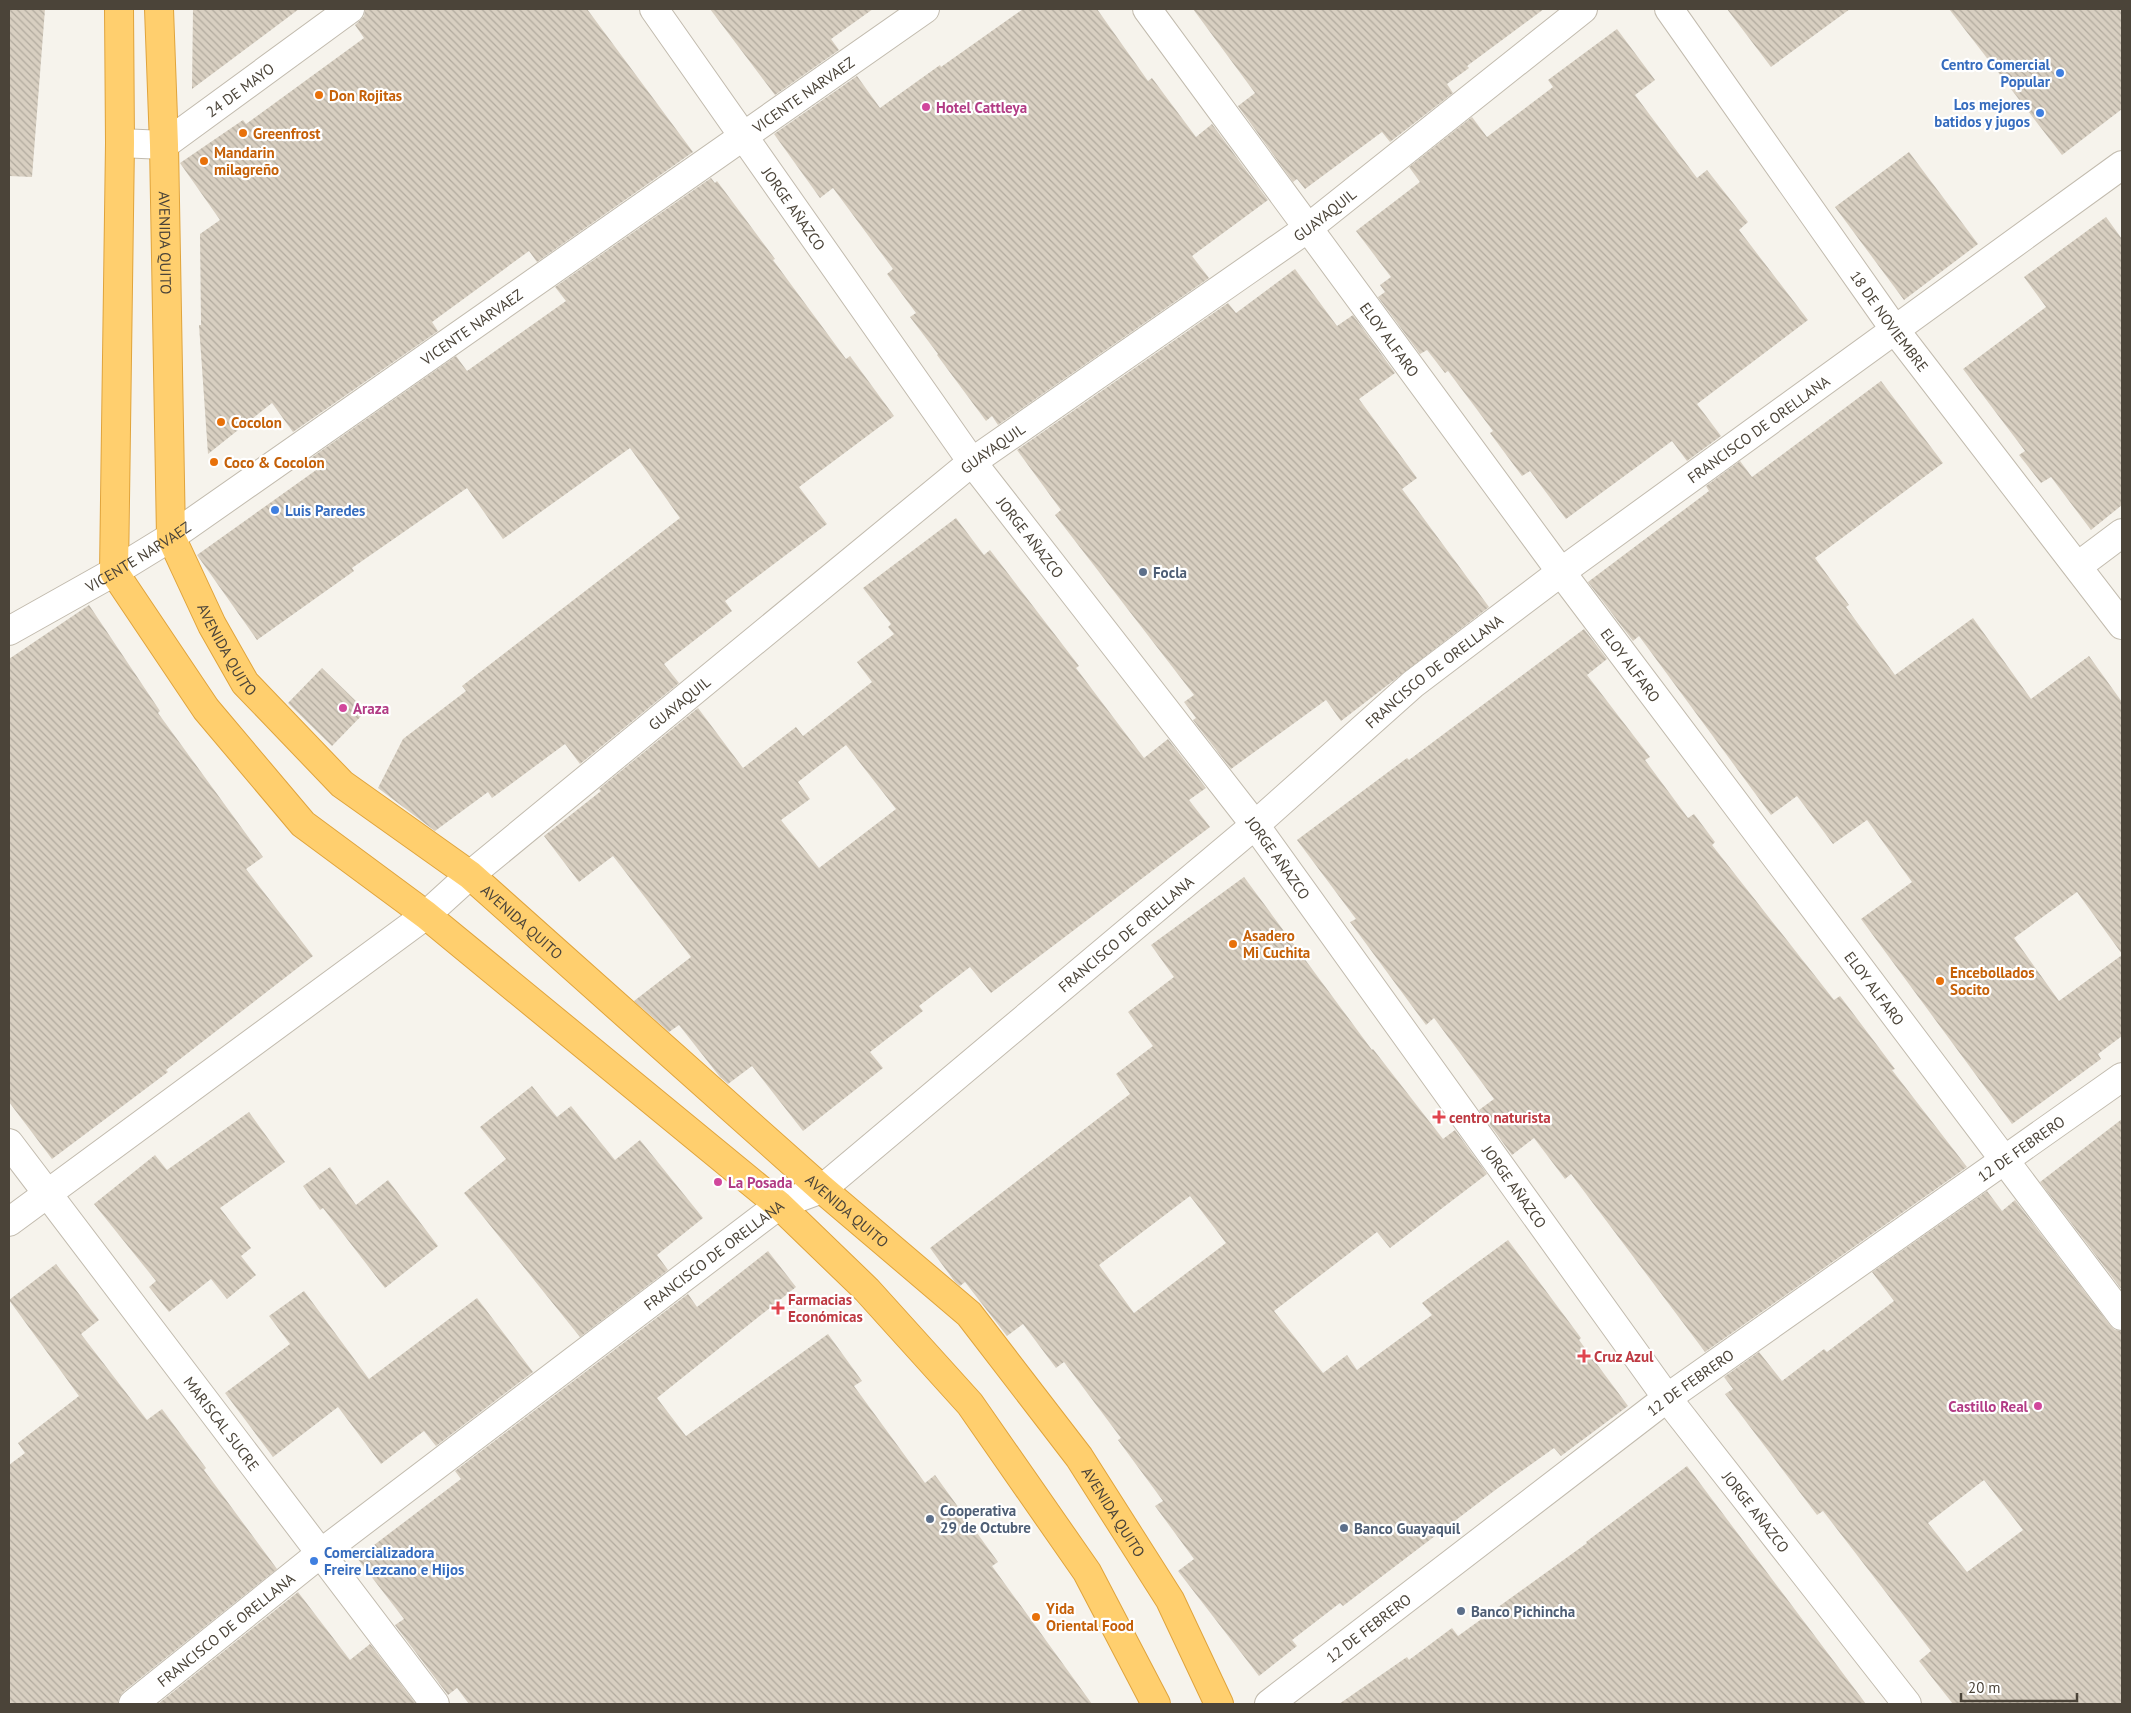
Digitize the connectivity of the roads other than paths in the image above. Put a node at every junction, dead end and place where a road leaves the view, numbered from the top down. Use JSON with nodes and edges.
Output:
{"nodes":[{"id":1,"x":119,"y":9,"type":"edge"},
{"id":2,"x":159,"y":9,"type":"edge"},
{"id":3,"x":350,"y":9,"type":"edge"},
{"id":4,"x":654,"y":9,"type":"edge"},
{"id":5,"x":925,"y":9,"type":"edge"},
{"id":6,"x":1147,"y":9,"type":"edge"},
{"id":7,"x":1582,"y":9,"type":"edge"},
{"id":8,"x":1669,"y":9,"type":"edge"},
{"id":9,"x":743,"y":135,"type":"junction"},
{"id":10,"x":120,"y":142,"type":"junction"},
{"id":11,"x":164,"y":145,"type":"junction"},
{"id":12,"x":2122,"y":165,"type":"edge"},
{"id":13,"x":1308,"y":228,"type":"junction"},
{"id":14,"x":1896,"y":330,"type":"junction"},
{"id":15,"x":972,"y":462,"type":"junction"},
{"id":16,"x":2122,"y":533,"type":"edge"},
{"id":17,"x":171,"y":537,"type":"junction"},
{"id":18,"x":2078,"y":566,"type":"junction"},
{"id":19,"x":114,"y":572,"type":"junction"},
{"id":20,"x":1561,"y":572,"type":"junction"},
{"id":21,"x":2122,"y":625,"type":"edge"},
{"id":22,"x":9,"y":632,"type":"edge"},
{"id":23,"x":1255,"y":826,"type":"junction"},
{"id":24,"x":470,"y":875,"type":"junction"},
{"id":25,"x":426,"y":914,"type":"junction"},
{"id":26,"x":2122,"y":1077,"type":"edge"},
{"id":27,"x":9,"y":1143,"type":"edge"},
{"id":28,"x":2004,"y":1161,"type":"junction"},
{"id":29,"x":822,"y":1189,"type":"junction"},
{"id":30,"x":48,"y":1192,"type":"junction"},
{"id":31,"x":779,"y":1205,"type":"junction"},
{"id":32,"x":9,"y":1222,"type":"edge"},
{"id":33,"x":2122,"y":1316,"type":"edge"},
{"id":34,"x":1667,"y":1398,"type":"junction"},
{"id":35,"x":321,"y":1553,"type":"junction"},
{"id":36,"x":133,"y":1704,"type":"edge"},
{"id":37,"x":435,"y":1704,"type":"edge"},
{"id":38,"x":1156,"y":1704,"type":"edge"},
{"id":39,"x":1218,"y":1704,"type":"edge"},
{"id":40,"x":1269,"y":1704,"type":"edge"},
{"id":41,"x":1907,"y":1704,"type":"edge"}],
"edges":[{"from":1,"to":10,"type":"highway"},
{"from":2,"to":11,"type":"highway","name":"AVENIDA QUITO"},
{"from":3,"to":11,"type":"street","name":"24 DE MAYO"},
{"from":4,"to":9,"type":"street","name":"JORGE AÑAZCO"},
{"from":5,"to":9,"type":"street","name":"VICENTE NARVAEZ"},
{"from":6,"to":13,"type":"street","name":"ELOY ALFARO"},
{"from":7,"to":13,"type":"street","name":"GUAYAQUIL"},
{"from":8,"to":14,"type":"street","name":"18 DE NOVIEMBRE"},
{"from":9,"to":15,"type":"street","name":"JORGE AÑAZCO"},
{"from":9,"to":17,"type":"street","name":"VICENTE NARVAEZ"},
{"from":10,"to":11,"type":"street"},
{"from":10,"to":19,"type":"highway"},
{"from":11,"to":17,"type":"highway","name":"AVENIDA QUITO"},
{"from":12,"to":14,"type":"street","name":"FRANCISCO DE ORELLANA"},
{"from":13,"to":15,"type":"street","name":"GUAYAQUIL"},
{"from":13,"to":20,"type":"street","name":"ELOY ALFARO"},
{"from":14,"to":18,"type":"street","name":"18 DE NOVIEMBRE"},
{"from":14,"to":20,"type":"street","name":"FRANCISCO DE ORELLANA"},
{"from":15,"to":23,"type":"street","name":"JORGE AÑAZCO"},
{"from":15,"to":24,"type":"street","name":"GUAYAQUIL"},
{"from":16,"to":18,"type":"street"},
{"from":17,"to":19,"type":"street","name":"VICENTE NARVAEZ"},
{"from":17,"to":24,"type":"highway","name":"AVENIDA QUITO"},
{"from":18,"to":21,"type":"street","name":"18 DE NOVIEMBRE"},
{"from":19,"to":22,"type":"street","name":"VICENTE NARVAEZ"},
{"from":19,"to":25,"type":"highway"},
{"from":20,"to":23,"type":"street","name":"FRANCISCO DE ORELLANA"},
{"from":20,"to":28,"type":"street","name":"ELOY ALFARO"},
{"from":23,"to":29,"type":"street","name":"FRANCISCO DE ORELLANA"},
{"from":23,"to":34,"type":"street","name":"JORGE AÑAZCO"},
{"from":24,"to":25,"type":"street","name":"GUAYAQUIL"},
{"from":24,"to":29,"type":"highway","name":"AVENIDA QUITO"},
{"from":25,"to":30,"type":"street","name":"GUAYAQUIL"},
{"from":25,"to":31,"type":"highway"},
{"from":26,"to":28,"type":"street","name":"12 DE FEBRERO"},
{"from":27,"to":30,"type":"street","name":"MARISCAL SUCRE"},
{"from":28,"to":33,"type":"street","name":"ELOY ALFARO"},
{"from":28,"to":34,"type":"street","name":"12 DE FEBRERO"},
{"from":29,"to":31,"type":"street","name":"FRANCISCO DE ORELLANA"},
{"from":29,"to":39,"type":"highway","name":"AVENIDA QUITO"},
{"from":30,"to":32,"type":"street","name":"GUAYAQUIL"},
{"from":30,"to":35,"type":"street","name":"MARISCAL SUCRE"},
{"from":31,"to":35,"type":"street","name":"FRANCISCO DE ORELLANA"},
{"from":31,"to":38,"type":"highway"},
{"from":34,"to":40,"type":"street","name":"12 DE FEBRERO"},
{"from":34,"to":41,"type":"street","name":"JORGE AÑAZCO"},
{"from":35,"to":36,"type":"street","name":"FRANCISCO DE ORELLANA"},
{"from":35,"to":37,"type":"street","name":"MARISCAL SUCRE"}]}
